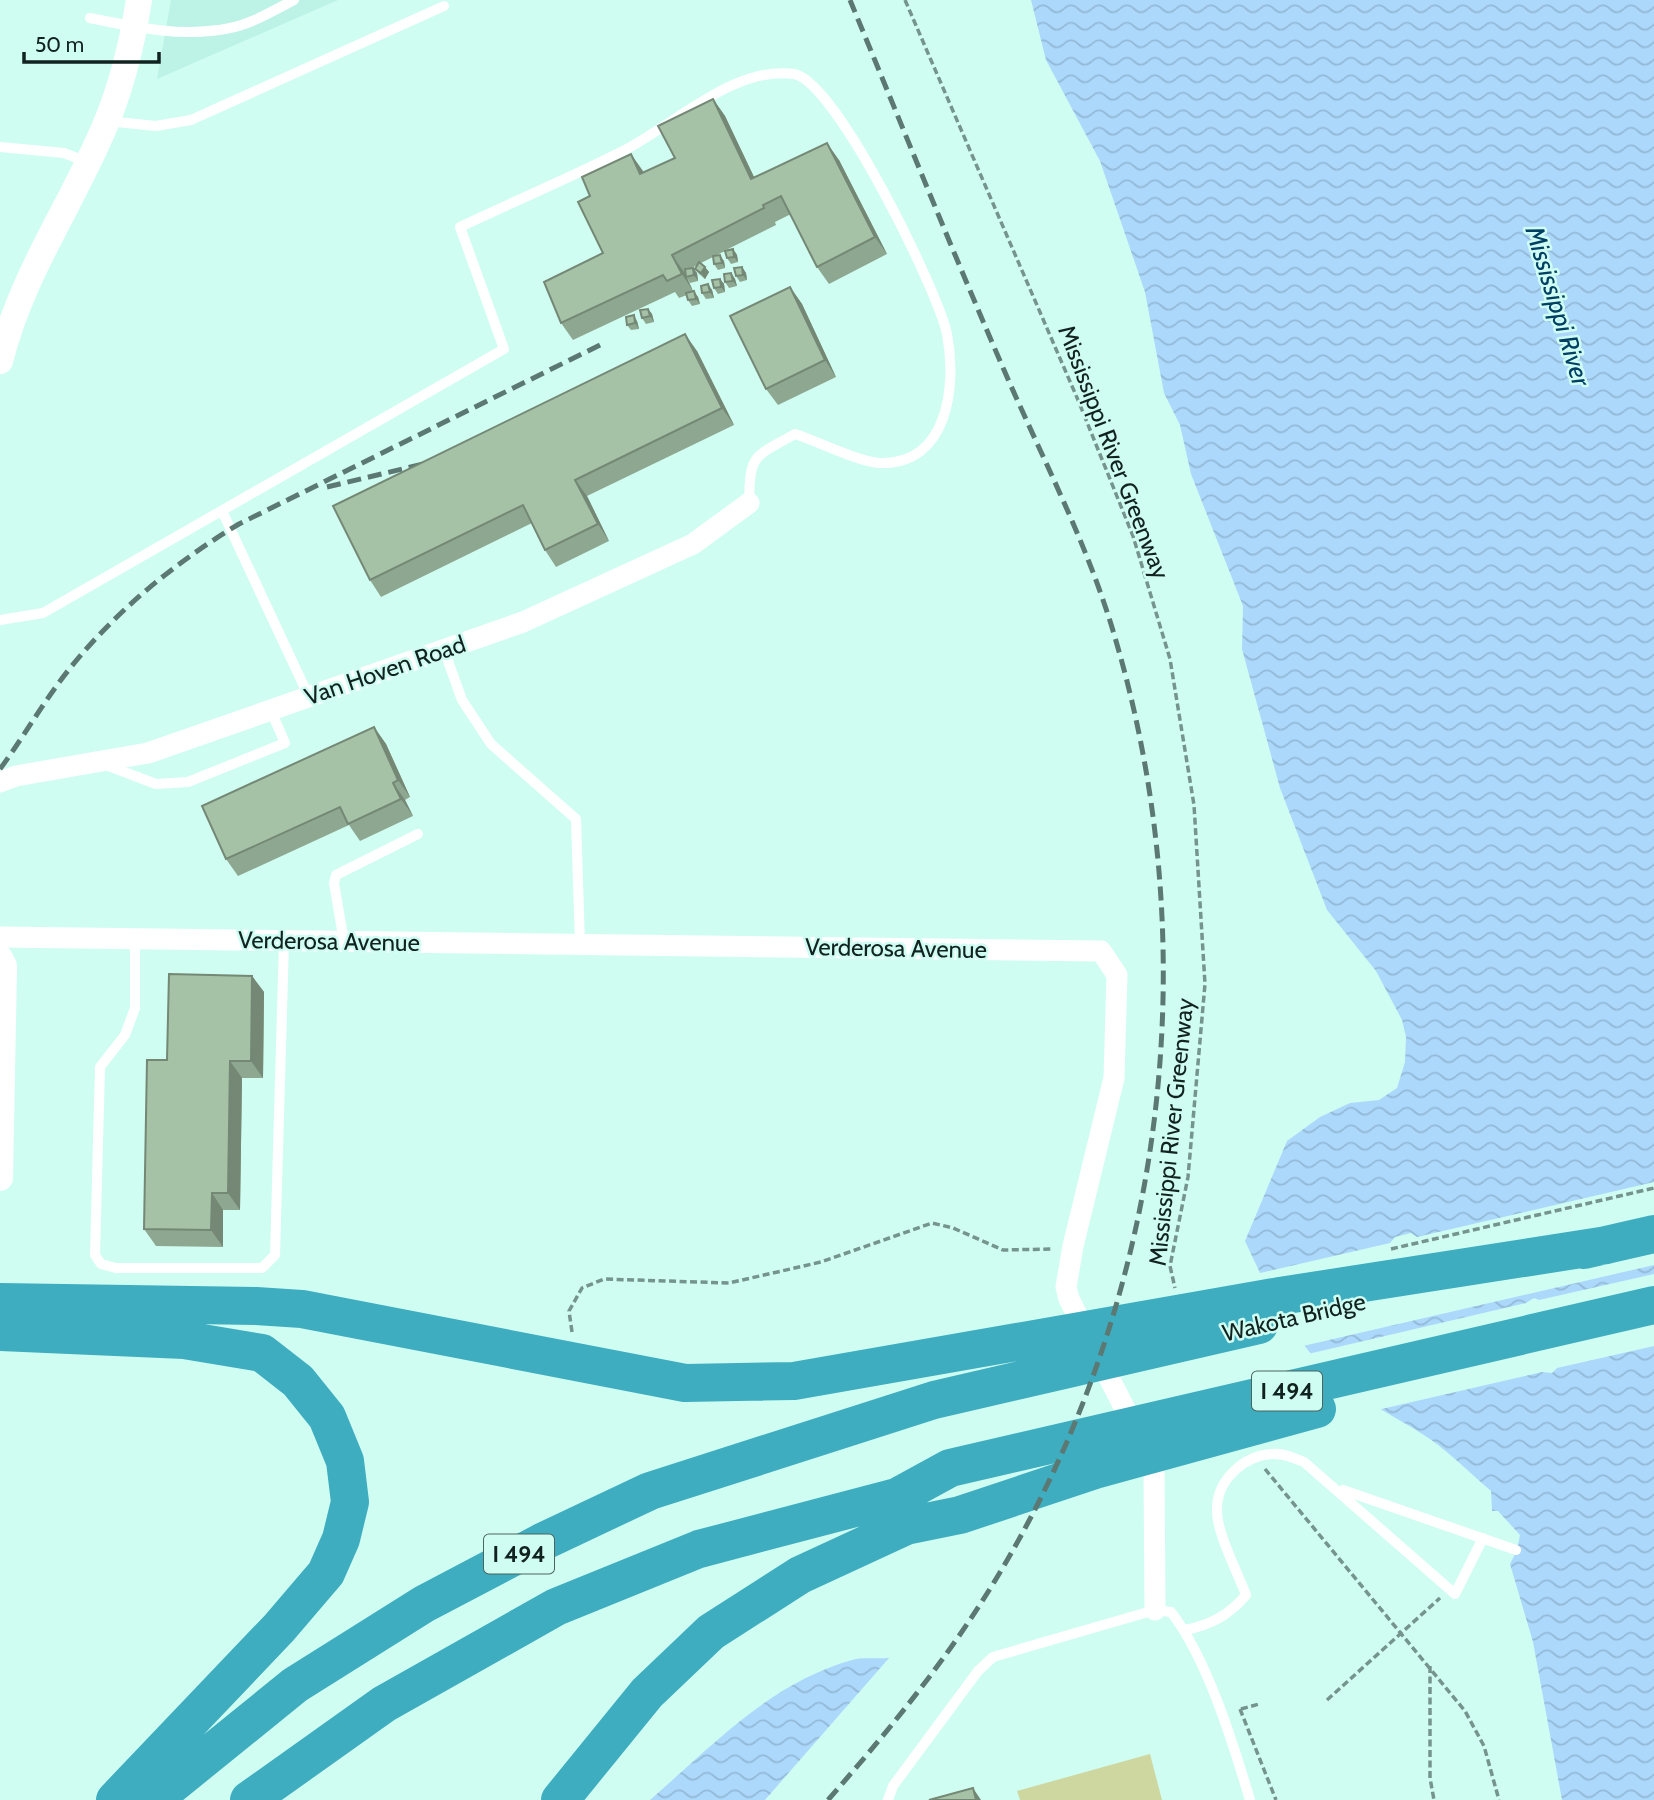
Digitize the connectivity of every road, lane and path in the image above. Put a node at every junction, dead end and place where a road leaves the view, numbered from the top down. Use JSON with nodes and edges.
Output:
{"nodes":[{"id":1,"x":139,"y":0,"type":"edge"},
{"id":2,"x":294,"y":0,"type":"edge"},
{"id":3,"x":905,"y":0,"type":"edge"},
{"id":4,"x":444,"y":6,"type":"dead end"},
{"id":5,"x":90,"y":18,"type":"dead end"},
{"id":6,"x":134,"y":27,"type":"junction"},
{"id":7,"x":107,"y":121,"type":"junction"},
{"id":8,"x":0,"y":147,"type":"edge"},
{"id":9,"x":87,"y":162,"type":"junction"},
{"id":10,"x":0,"y":361,"type":"edge"},
{"id":11,"x":749,"y":503,"type":"joint"},
{"id":12,"x":222,"y":511,"type":"junction"},
{"id":13,"x":0,"y":620,"type":"edge"},
{"id":14,"x":444,"y":650,"type":"junction"},
{"id":15,"x":309,"y":697,"type":"junction"},
{"id":16,"x":271,"y":711,"type":"junction"},
{"id":17,"x":96,"y":762,"type":"junction"},
{"id":18,"x":0,"y":782,"type":"edge"},
{"id":19,"x":418,"y":834,"type":"dead end"},
{"id":20,"x":0,"y":937,"type":"edge"},
{"id":21,"x":135,"y":939,"type":"junction"},
{"id":22,"x":284,"y":941,"type":"junction"},
{"id":23,"x":344,"y":942,"type":"junction"},
{"id":24,"x":580,"y":944,"type":"junction"},
{"id":25,"x":0,"y":958,"type":"edge"},
{"id":26,"x":0,"y":1178,"type":"edge"},
{"id":27,"x":1654,"y":1234,"type":"edge"},
{"id":28,"x":1607,"y":1245,"type":"junction"},
{"id":29,"x":1073,"y":1246,"type":"junction"},
{"id":30,"x":1177,"y":1299,"type":"dead end"},
{"id":31,"x":0,"y":1302,"type":"edge"},
{"id":32,"x":1639,"y":1309,"type":"edge"},
{"id":33,"x":0,"y":1332,"type":"edge"},
{"id":34,"x":579,"y":1340,"type":"dead end"},
{"id":35,"x":1256,"y":1457,"type":"junction"},
{"id":36,"x":1337,"y":1488,"type":"junction"},
{"id":37,"x":1483,"y":1538,"type":"junction"},
{"id":38,"x":1516,"y":1550,"type":"dead end"},
{"id":39,"x":1450,"y":1590,"type":"junction"},
{"id":40,"x":1155,"y":1610,"type":"junction"},
{"id":41,"x":1185,"y":1630,"type":"junction"},
{"id":42,"x":1401,"y":1631,"type":"junction"},
{"id":43,"x":1430,"y":1665,"type":"junction"},
{"id":44,"x":1327,"y":1700,"type":"dead end"},
{"id":45,"x":1240,"y":1709,"type":"dead end"},
{"id":46,"x":114,"y":1800,"type":"edge"},
{"id":47,"x":153,"y":1800,"type":"edge"},
{"id":48,"x":249,"y":1800,"type":"edge"},
{"id":49,"x":560,"y":1800,"type":"edge"},
{"id":50,"x":888,"y":1800,"type":"edge"},
{"id":51,"x":1250,"y":1800,"type":"edge"},
{"id":52,"x":1276,"y":1800,"type":"edge"},
{"id":53,"x":1434,"y":1800,"type":"edge"},
{"id":54,"x":1499,"y":1800,"type":"edge"}],
"edges":[{"from":1,"to":6,"type":"street"},
{"from":2,"to":6,"type":"lane"},
{"from":3,"to":30,"type":"path","name":"Mississippi River Greenway"},
{"from":4,"to":7,"type":"lane"},
{"from":5,"to":6,"type":"lane"},
{"from":6,"to":7,"type":"street"},
{"from":7,"to":9,"type":"street"},
{"from":8,"to":9,"type":"lane"},
{"from":9,"to":10,"type":"street"},
{"from":11,"to":12,"type":"lane"},
{"from":11,"to":14,"type":"street","name":"Van Hoven Road"},
{"from":12,"to":13,"type":"lane"},
{"from":12,"to":15,"type":"lane"},
{"from":14,"to":15,"type":"street","name":"Van Hoven Road"},
{"from":14,"to":24,"type":"lane"},
{"from":15,"to":16,"type":"street","name":"Van Hoven Road"},
{"from":16,"to":17,"type":"street","name":"Van Hoven Road"},
{"from":16,"to":17,"type":"lane"},
{"from":17,"to":18,"type":"street","name":"Van Hoven Road"},
{"from":19,"to":23,"type":"lane"},
{"from":20,"to":21,"type":"street","name":"Verderosa Avenue"},
{"from":21,"to":22,"type":"street","name":"Verderosa Avenue"},
{"from":21,"to":22,"type":"lane"},
{"from":22,"to":23,"type":"street","name":"Verderosa Avenue"},
{"from":23,"to":24,"type":"street","name":"Verderosa Avenue"},
{"from":24,"to":29,"type":"street","name":"Verderosa Avenue"},
{"from":25,"to":26,"type":"street"},
{"from":27,"to":28,"type":"highway","name":"Wakota Bridge","number":"I 494"},
{"from":28,"to":31,"type":"highway"},
{"from":28,"to":47,"type":"highway","name":"Wakota Bridge","number":"I 494"},
{"from":29,"to":34,"type":"path"},
{"from":29,"to":40,"type":"street","name":"Verderosa Avenue"},
{"from":32,"to":48,"type":"highway","number":"I 494"},
{"from":32,"to":49,"type":"highway"},
{"from":33,"to":46,"type":"highway"},
{"from":35,"to":36,"type":"lane"},
{"from":35,"to":41,"type":"lane"},
{"from":35,"to":42,"type":"path"},
{"from":36,"to":37,"type":"lane"},
{"from":36,"to":39,"type":"lane"},
{"from":37,"to":38,"type":"lane"},
{"from":37,"to":39,"type":"lane"},
{"from":39,"to":42,"type":"path"},
{"from":40,"to":41,"type":"lane"},
{"from":40,"to":50,"type":"lane"},
{"from":41,"to":51,"type":"lane"},
{"from":42,"to":43,"type":"path"},
{"from":42,"to":44,"type":"path"},
{"from":43,"to":53,"type":"path"},
{"from":43,"to":54,"type":"path"},
{"from":45,"to":52,"type":"path"}]}
